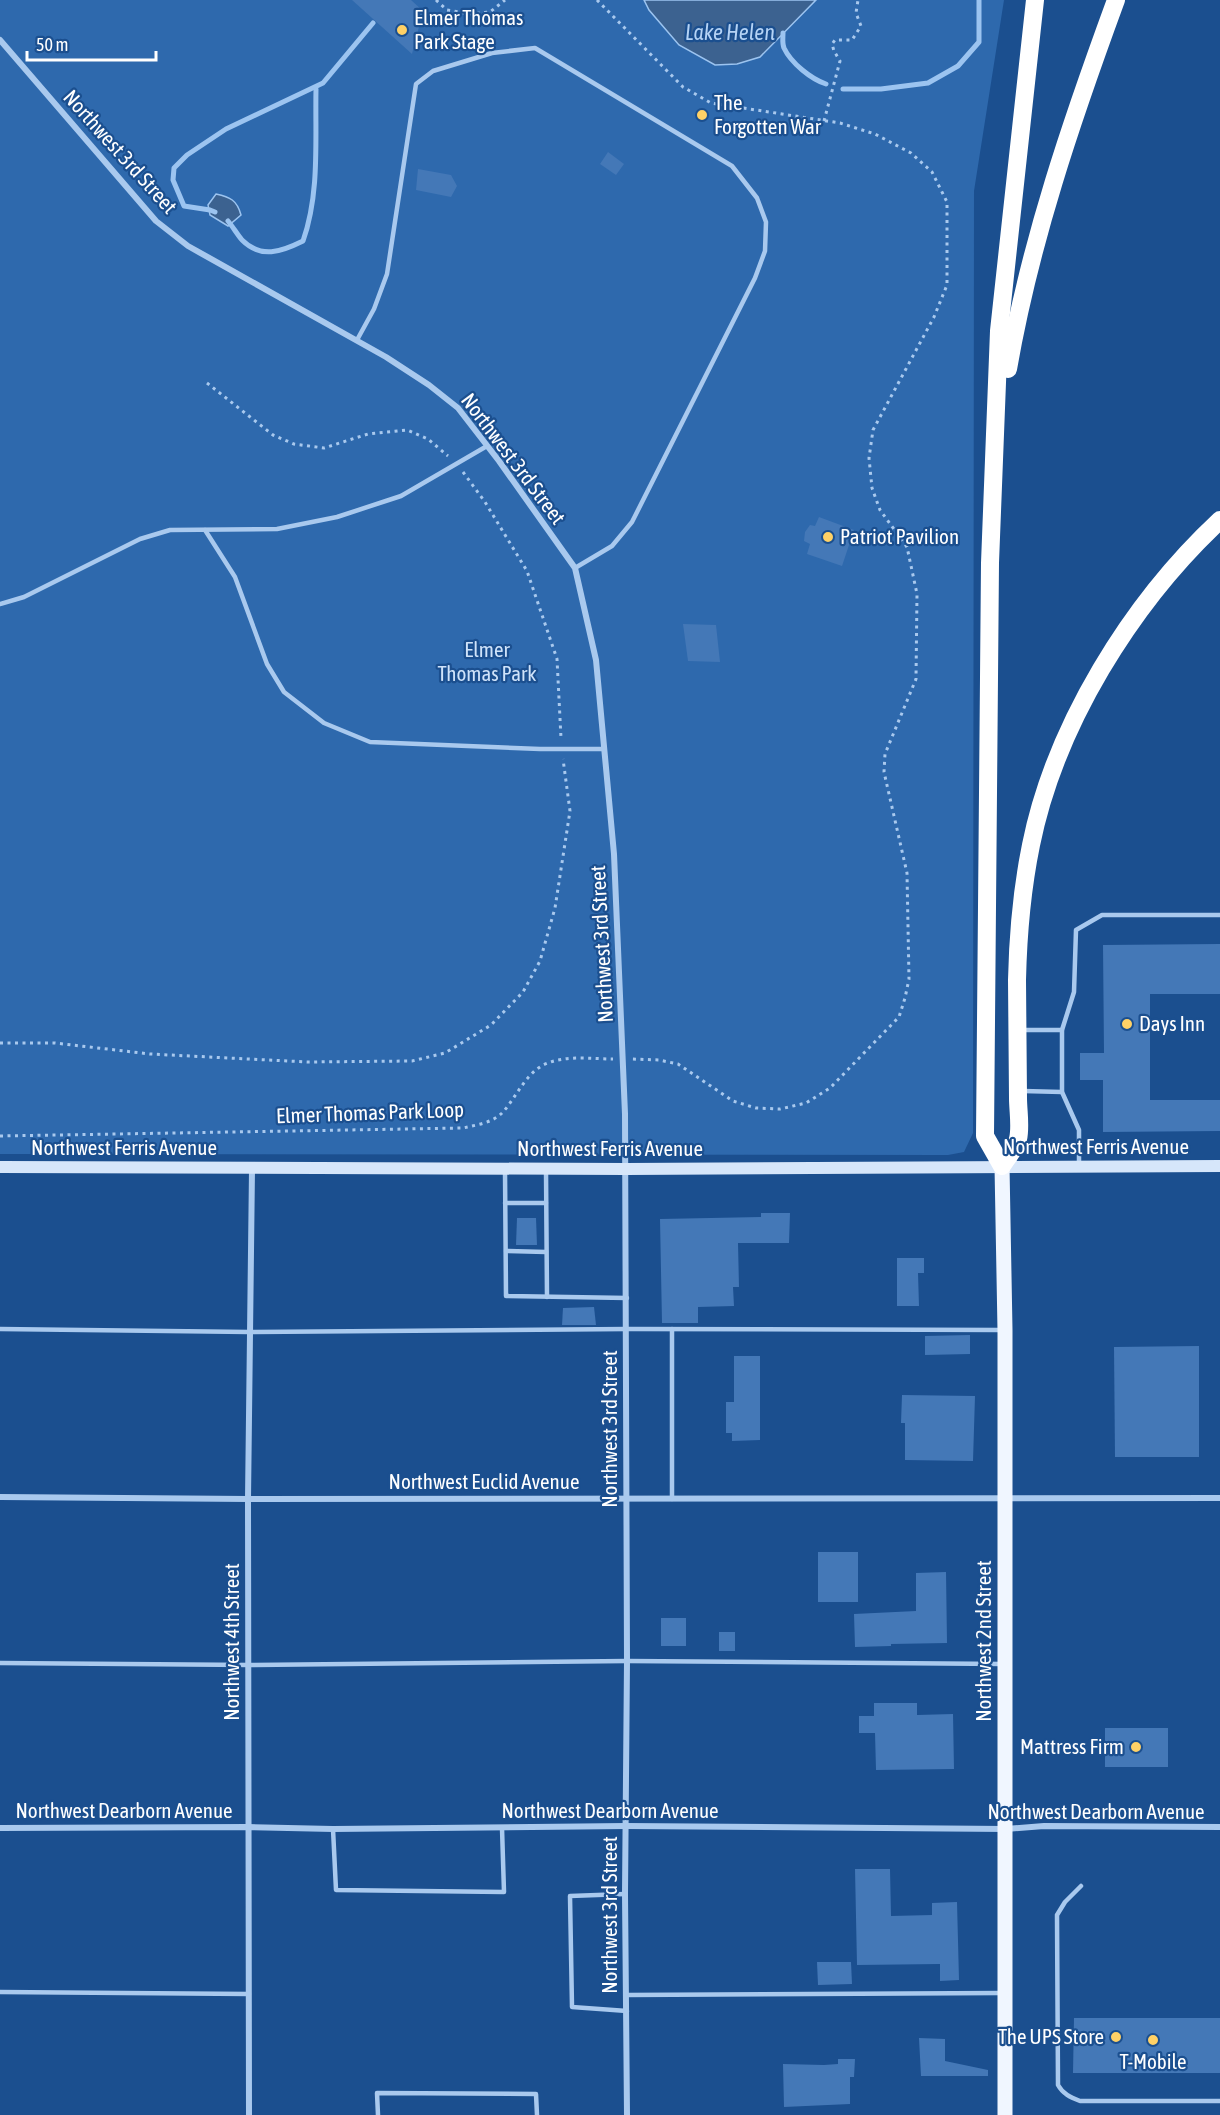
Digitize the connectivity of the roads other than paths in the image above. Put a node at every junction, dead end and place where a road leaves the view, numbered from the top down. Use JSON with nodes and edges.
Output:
{"nodes":[{"id":1,"x":1035,"y":0,"type":"edge"},
{"id":2,"x":1116,"y":0,"type":"edge"},
{"id":3,"x":0,"y":40,"type":"edge"},
{"id":4,"x":357,"y":340,"type":"junction"},
{"id":5,"x":996,"y":435,"type":"junction"},
{"id":6,"x":487,"y":446,"type":"junction"},
{"id":7,"x":1220,"y":520,"type":"edge"},
{"id":8,"x":205,"y":530,"type":"junction"},
{"id":9,"x":575,"y":568,"type":"junction"},
{"id":10,"x":0,"y":604,"type":"edge"},
{"id":11,"x":604,"y":749,"type":"junction"},
{"id":12,"x":1220,"y":915,"type":"edge"},
{"id":13,"x":1018,"y":1030,"type":"junction"},
{"id":14,"x":1062,"y":1030,"type":"junction"},
{"id":15,"x":1018,"y":1091,"type":"junction"},
{"id":16,"x":1062,"y":1092,"type":"junction"},
{"id":17,"x":1002,"y":1166,"type":"junction"},
{"id":18,"x":1079,"y":1166,"type":"junction"},
{"id":19,"x":1220,"y":1166,"type":"edge"},
{"id":20,"x":0,"y":1167,"type":"edge"},
{"id":21,"x":252,"y":1169,"type":"junction"},
{"id":22,"x":505,"y":1169,"type":"junction"},
{"id":23,"x":546,"y":1169,"type":"junction"},
{"id":24,"x":626,"y":1169,"type":"junction"},
{"id":25,"x":505,"y":1203,"type":"junction"},
{"id":26,"x":546,"y":1203,"type":"junction"},
{"id":27,"x":506,"y":1251,"type":"junction"},
{"id":28,"x":546,"y":1252,"type":"junction"},
{"id":29,"x":547,"y":1297,"type":"junction"},
{"id":30,"x":627,"y":1298,"type":"junction"},
{"id":31,"x":0,"y":1329,"type":"edge"},
{"id":32,"x":627,"y":1329,"type":"junction"},
{"id":33,"x":672,"y":1329,"type":"junction"},
{"id":34,"x":1005,"y":1330,"type":"junction"},
{"id":35,"x":249,"y":1332,"type":"junction"},
{"id":36,"x":0,"y":1497,"type":"edge"},
{"id":37,"x":1220,"y":1498,"type":"edge"},
{"id":38,"x":248,"y":1499,"type":"junction"},
{"id":39,"x":626,"y":1499,"type":"junction"},
{"id":40,"x":672,"y":1499,"type":"junction"},
{"id":41,"x":1005,"y":1499,"type":"junction"},
{"id":42,"x":627,"y":1661,"type":"junction"},
{"id":43,"x":0,"y":1663,"type":"edge"},
{"id":44,"x":1006,"y":1664,"type":"junction"},
{"id":45,"x":250,"y":1665,"type":"junction"},
{"id":46,"x":626,"y":1826,"type":"junction"},
{"id":47,"x":248,"y":1827,"type":"junction"},
{"id":48,"x":1220,"y":1827,"type":"edge"},
{"id":49,"x":0,"y":1828,"type":"edge"},
{"id":50,"x":502,"y":1828,"type":"junction"},
{"id":51,"x":333,"y":1829,"type":"junction"},
{"id":52,"x":1006,"y":1829,"type":"junction"},
{"id":53,"x":1082,"y":1886,"type":"dead end"},
{"id":54,"x":625,"y":1894,"type":"junction"},
{"id":55,"x":0,"y":1992,"type":"edge"},
{"id":56,"x":1005,"y":1993,"type":"junction"},
{"id":57,"x":249,"y":1994,"type":"junction"},
{"id":58,"x":627,"y":1995,"type":"junction"},
{"id":59,"x":627,"y":2011,"type":"junction"},
{"id":60,"x":1220,"y":2101,"type":"edge"},
{"id":61,"x":249,"y":2115,"type":"edge"},
{"id":62,"x":378,"y":2115,"type":"edge"},
{"id":63,"x":537,"y":2115,"type":"edge"},
{"id":64,"x":627,"y":2115,"type":"edge"},
{"id":65,"x":1005,"y":2115,"type":"edge"}],
"edges":[{"from":1,"to":5,"type":"highway"},
{"from":2,"to":5,"type":"highway"},
{"from":3,"to":4,"type":"street","name":"Northwest 3rd Street"},
{"from":4,"to":6,"type":"street","name":"Northwest 3rd Street"},
{"from":4,"to":9,"type":"lane"},
{"from":5,"to":17,"type":"highway"},
{"from":6,"to":8,"type":"lane"},
{"from":6,"to":9,"type":"street","name":"Northwest 3rd Street"},
{"from":7,"to":13,"type":"highway"},
{"from":8,"to":10,"type":"lane"},
{"from":8,"to":11,"type":"lane"},
{"from":9,"to":11,"type":"street","name":"Northwest 3rd Street"},
{"from":11,"to":24,"type":"street","name":"Northwest 3rd Street"},
{"from":12,"to":14,"type":"lane"},
{"from":13,"to":14,"type":"lane"},
{"from":13,"to":15,"type":"highway"},
{"from":14,"to":16,"type":"lane"},
{"from":15,"to":16,"type":"lane"},
{"from":15,"to":17,"type":"highway"},
{"from":16,"to":18,"type":"lane"},
{"from":17,"to":18,"type":"street","name":"Northwest Ferris Avenue"},
{"from":17,"to":24,"type":"street","name":"Northwest Ferris Avenue"},
{"from":17,"to":34,"type":"main road","name":"Northwest 2nd Street"},
{"from":18,"to":19,"type":"street","name":"Northwest Ferris Avenue"},
{"from":20,"to":21,"type":"street","name":"Northwest Ferris Avenue"},
{"from":21,"to":22,"type":"street","name":"Northwest Ferris Avenue"},
{"from":21,"to":35,"type":"street","name":"Northwest 4th Street"},
{"from":22,"to":23,"type":"street","name":"Northwest Ferris Avenue"},
{"from":22,"to":25,"type":"lane"},
{"from":23,"to":24,"type":"street","name":"Northwest Ferris Avenue"},
{"from":23,"to":26,"type":"lane"},
{"from":24,"to":30,"type":"street","name":"Northwest 3rd Street"},
{"from":25,"to":26,"type":"lane"},
{"from":25,"to":27,"type":"lane"},
{"from":26,"to":28,"type":"lane"},
{"from":27,"to":28,"type":"lane"},
{"from":27,"to":29,"type":"lane"},
{"from":28,"to":29,"type":"lane"},
{"from":29,"to":30,"type":"lane"},
{"from":30,"to":32,"type":"street","name":"Northwest 3rd Street"},
{"from":31,"to":35,"type":"lane"},
{"from":32,"to":33,"type":"lane"},
{"from":32,"to":35,"type":"lane"},
{"from":32,"to":39,"type":"street","name":"Northwest 3rd Street"},
{"from":33,"to":34,"type":"lane"},
{"from":33,"to":40,"type":"lane"},
{"from":34,"to":41,"type":"main road","name":"Northwest 2nd Street"},
{"from":35,"to":38,"type":"street","name":"Northwest 4th Street"},
{"from":36,"to":38,"type":"street","name":"Northwest Euclid Avenue"},
{"from":37,"to":41,"type":"street","name":"Northwest Euclid Avenue"},
{"from":38,"to":39,"type":"street","name":"Northwest Euclid Avenue"},
{"from":38,"to":45,"type":"street","name":"Northwest 4th Street"},
{"from":39,"to":40,"type":"street","name":"Northwest Euclid Avenue"},
{"from":39,"to":42,"type":"street","name":"Northwest 3rd Street"},
{"from":40,"to":41,"type":"street","name":"Northwest Euclid Avenue"},
{"from":41,"to":44,"type":"main road","name":"Northwest 2nd Street"},
{"from":42,"to":44,"type":"lane"},
{"from":42,"to":45,"type":"lane"},
{"from":42,"to":46,"type":"street","name":"Northwest 3rd Street"},
{"from":43,"to":45,"type":"lane"},
{"from":44,"to":52,"type":"main road","name":"Northwest 2nd Street"},
{"from":45,"to":47,"type":"street","name":"Northwest 4th Street"},
{"from":46,"to":50,"type":"street","name":"Northwest Dearborn Avenue"},
{"from":46,"to":52,"type":"street","name":"Northwest Dearborn Avenue"},
{"from":46,"to":54,"type":"street","name":"Northwest 3rd Street"},
{"from":47,"to":49,"type":"street","name":"Northwest Dearborn Avenue"},
{"from":47,"to":51,"type":"street","name":"Northwest Dearborn Avenue"},
{"from":47,"to":57,"type":"street","name":"Northwest 4th Street"},
{"from":48,"to":52,"type":"street","name":"Northwest Dearborn Avenue"},
{"from":50,"to":51,"type":"street","name":"Northwest Dearborn Avenue"},
{"from":50,"to":51,"type":"lane"},
{"from":52,"to":56,"type":"main road","name":"Northwest 2nd Street"},
{"from":53,"to":60,"type":"lane"},
{"from":54,"to":58,"type":"street","name":"Northwest 3rd Street"},
{"from":54,"to":59,"type":"lane"},
{"from":55,"to":57,"type":"lane"},
{"from":56,"to":58,"type":"lane"},
{"from":56,"to":65,"type":"main road","name":"Northwest 2nd Street"},
{"from":57,"to":61,"type":"street","name":"Northwest 4th Street"},
{"from":58,"to":59,"type":"street","name":"Northwest 3rd Street"},
{"from":59,"to":64,"type":"street","name":"Northwest 3rd Street"},
{"from":62,"to":63,"type":"lane"}]}
